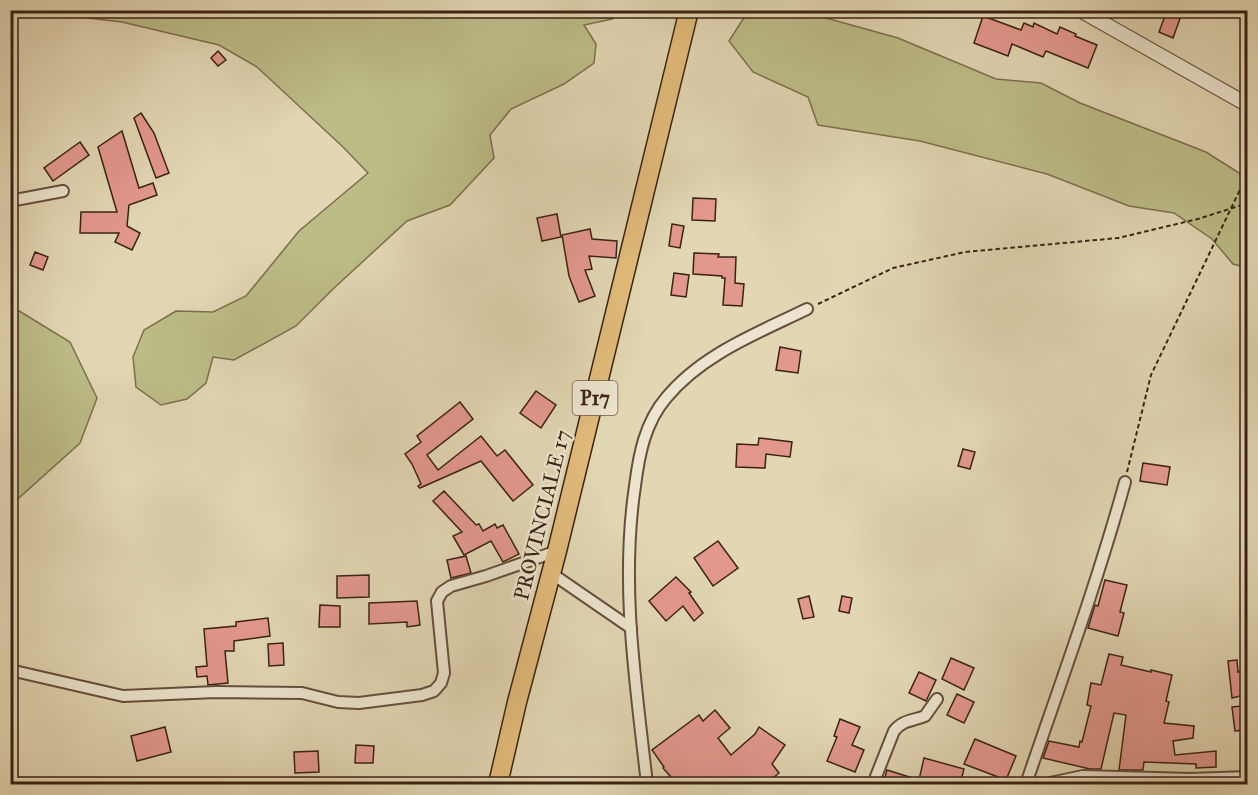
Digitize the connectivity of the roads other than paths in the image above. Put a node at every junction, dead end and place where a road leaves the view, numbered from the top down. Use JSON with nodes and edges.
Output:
{"nodes":[{"id":1,"x":689,"y":10,"type":"edge"},
{"id":2,"x":1080,"y":10,"type":"edge"},
{"id":3,"x":1248,"y":105,"type":"edge"},
{"id":4,"x":63,"y":191,"type":"dead end"},
{"id":5,"x":10,"y":201,"type":"edge"},
{"id":6,"x":807,"y":309,"type":"road end"},
{"id":7,"x":1125,"y":482,"type":"road end"},
{"id":8,"x":557,"y":551,"type":"junction"},
{"id":9,"x":551,"y":573,"type":"junction"},
{"id":10,"x":631,"y":628,"type":"junction"},
{"id":11,"x":10,"y":670,"type":"edge"},
{"id":12,"x":937,"y":699,"type":"dead end"},
{"id":13,"x":1248,"y":777,"type":"edge"},
{"id":14,"x":498,"y":784,"type":"edge"},
{"id":15,"x":647,"y":784,"type":"edge"},
{"id":16,"x":873,"y":784,"type":"edge"},
{"id":17,"x":1026,"y":784,"type":"edge"},
{"id":18,"x":1045,"y":784,"type":"edge"}],
"edges":[{"from":1,"to":8,"type":"main road","name":"PROVINCIALE 17","number":"P17"},
{"from":2,"to":3,"type":"street"},
{"from":4,"to":5,"type":"street"},
{"from":6,"to":10,"type":"street"},
{"from":7,"to":17,"type":"street"},
{"from":8,"to":9,"type":"main road","name":"PROVINCIALE 17","number":"P17"},
{"from":8,"to":11,"type":"street"},
{"from":9,"to":10,"type":"street"},
{"from":9,"to":14,"type":"main road","name":"PROVINCIALE 17","number":"P17"},
{"from":10,"to":15,"type":"street"},
{"from":12,"to":16,"type":"street"},
{"from":13,"to":18,"type":"street"}]}
